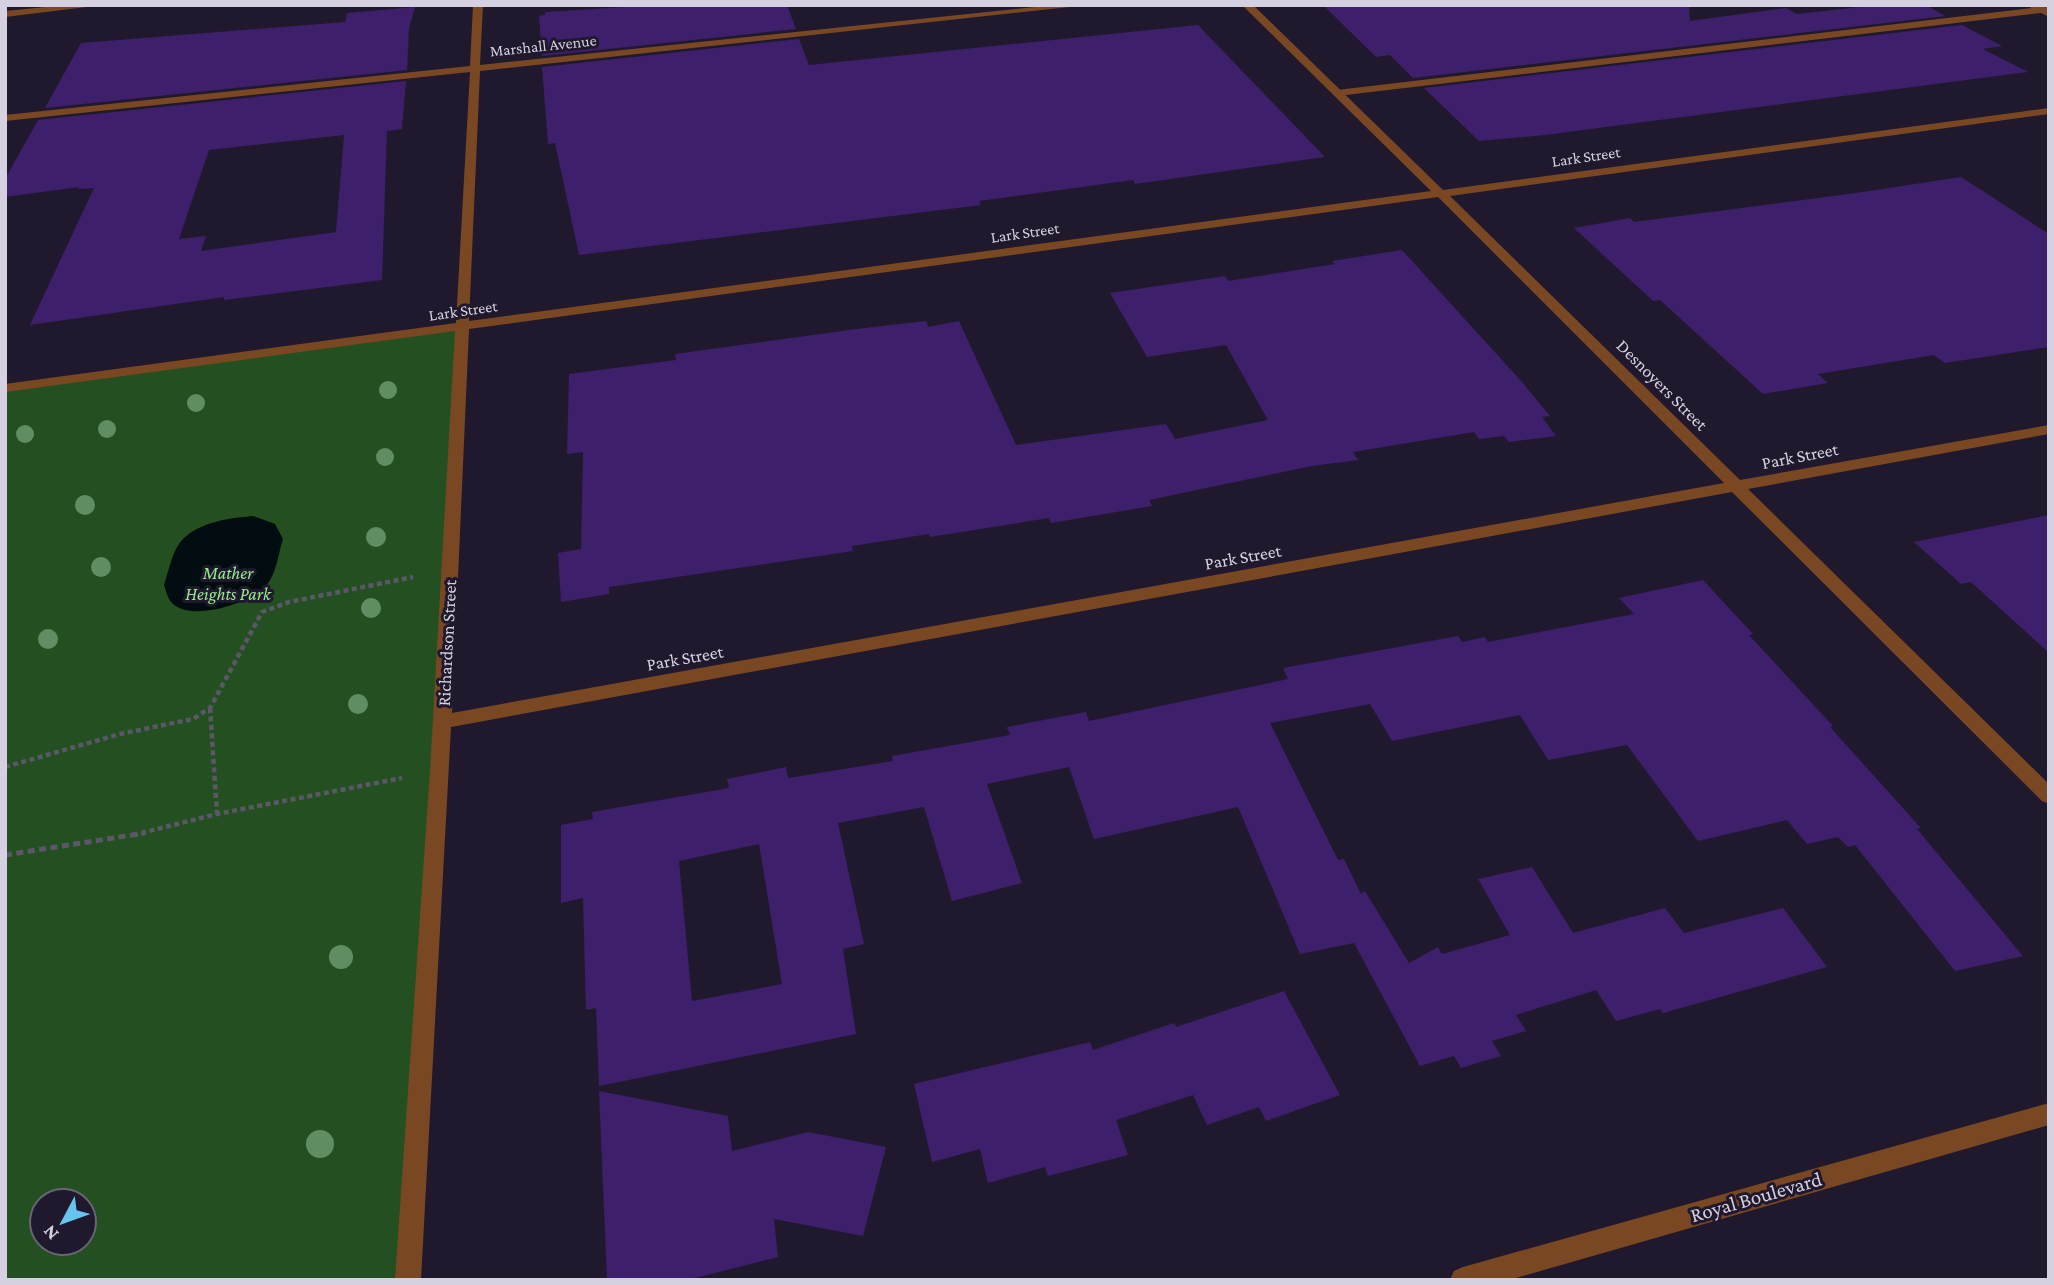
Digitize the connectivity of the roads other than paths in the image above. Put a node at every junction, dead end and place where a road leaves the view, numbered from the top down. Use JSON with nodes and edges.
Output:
{"nodes":[{"id":1,"x":98,"y":5,"type":"edge"},
{"id":2,"x":478,"y":5,"type":"edge"},
{"id":3,"x":1083,"y":5,"type":"edge"},
{"id":4,"x":1247,"y":5,"type":"edge"},
{"id":5,"x":2042,"y":10,"type":"edge"},
{"id":6,"x":5,"y":14,"type":"edge"},
{"id":7,"x":474,"y":68,"type":"junction"},
{"id":8,"x":1337,"y":93,"type":"junction"},
{"id":9,"x":2049,"y":111,"type":"edge"},
{"id":10,"x":5,"y":118,"type":"edge"},
{"id":11,"x":1440,"y":193,"type":"junction"},
{"id":12,"x":463,"y":327,"type":"junction"},
{"id":13,"x":5,"y":388,"type":"edge"},
{"id":14,"x":2049,"y":429,"type":"edge"},
{"id":15,"x":1738,"y":487,"type":"junction"},
{"id":16,"x":443,"y":722,"type":"junction"},
{"id":17,"x":2049,"y":796,"type":"edge"},
{"id":18,"x":2049,"y":1114,"type":"edge"},
{"id":19,"x":408,"y":1280,"type":"edge"},
{"id":20,"x":1463,"y":1280,"type":"edge"}],
"edges":[{"from":1,"to":6,"type":"street"},
{"from":2,"to":7,"type":"street","name":"Richardson Street"},
{"from":3,"to":7,"type":"street","name":"Marshall Avenue"},
{"from":4,"to":8,"type":"street","name":"Desnoyers Street"},
{"from":5,"to":8,"type":"street"},
{"from":7,"to":10,"type":"street","name":"Marshall Avenue"},
{"from":7,"to":12,"type":"street","name":"Richardson Street"},
{"from":8,"to":11,"type":"street","name":"Desnoyers Street"},
{"from":9,"to":11,"type":"street","name":"Lark Street"},
{"from":11,"to":12,"type":"street","name":"Lark Street"},
{"from":11,"to":15,"type":"street","name":"Desnoyers Street"},
{"from":12,"to":13,"type":"street","name":"Lark Street"},
{"from":12,"to":16,"type":"street","name":"Richardson Street"},
{"from":14,"to":15,"type":"street","name":"Park Street"},
{"from":15,"to":16,"type":"street","name":"Park Street"},
{"from":15,"to":17,"type":"street","name":"Desnoyers Street"},
{"from":16,"to":19,"type":"street","name":"Richardson Street"},
{"from":18,"to":20,"type":"street","name":"Royal Boulevard"}]}
